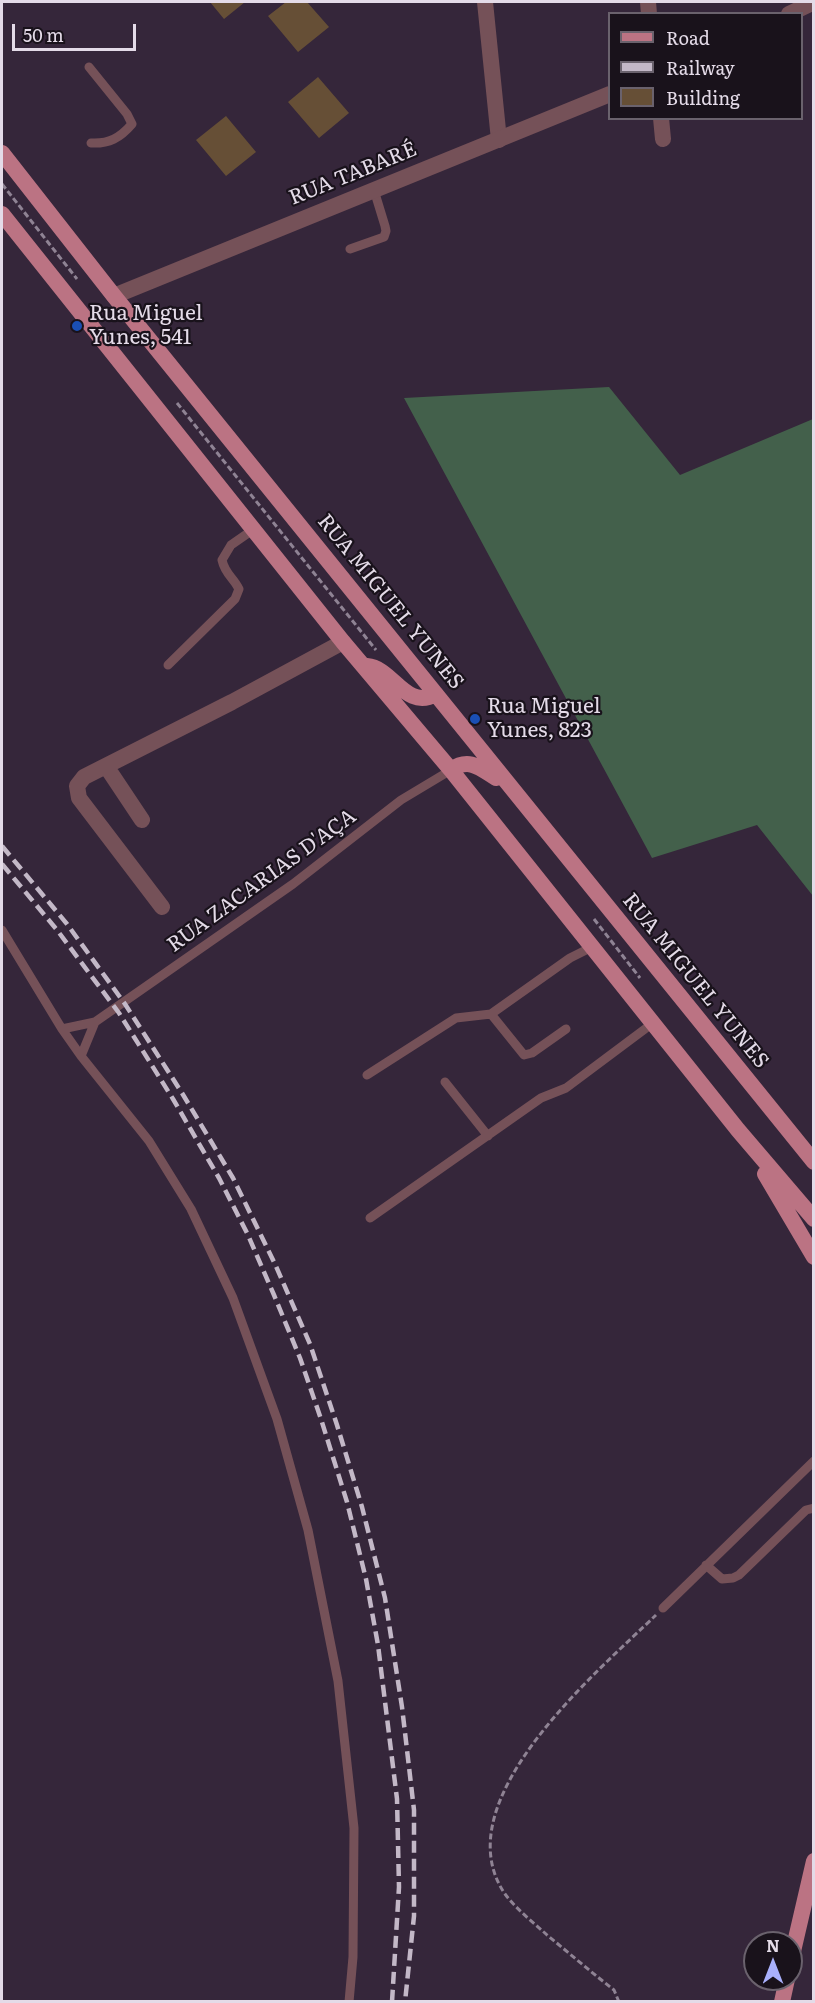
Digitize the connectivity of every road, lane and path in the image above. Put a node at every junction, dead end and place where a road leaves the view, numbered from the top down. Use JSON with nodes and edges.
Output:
{"nodes":[{"id":1,"x":485,"y":2,"type":"edge"},
{"id":2,"x":813,"y":2,"type":"edge"},
{"id":3,"x":793,"y":12,"type":"edge"},
{"id":4,"x":89,"y":67,"type":"dead end"},
{"id":5,"x":608,"y":94,"type":"edge"},
{"id":6,"x":661,"y":120,"type":"edge"},
{"id":7,"x":663,"y":139,"type":"dead end"},
{"id":8,"x":499,"y":140,"type":"junction"},
{"id":9,"x":91,"y":143,"type":"dead end"},
{"id":10,"x":2,"y":153,"type":"edge"},
{"id":11,"x":374,"y":190,"type":"junction"},
{"id":12,"x":2,"y":214,"type":"edge"},
{"id":13,"x":350,"y":249,"type":"dead end"},
{"id":14,"x":114,"y":296,"type":"junction"},
{"id":15,"x":254,"y":529,"type":"junction"},
{"id":16,"x":343,"y":642,"type":"junction"},
{"id":17,"x":168,"y":665,"type":"dead end"},
{"id":18,"x":363,"y":666,"type":"junction"},
{"id":19,"x":436,"y":694,"type":"junction"},
{"id":20,"x":106,"y":766,"type":"junction"},
{"id":21,"x":451,"y":770,"type":"junction"},
{"id":22,"x":512,"y":789,"type":"junction"},
{"id":23,"x":142,"y":820,"type":"dead end"},
{"id":24,"x":162,"y":907,"type":"dead end"},
{"id":25,"x":2,"y":930,"type":"edge"},
{"id":26,"x":592,"y":947,"type":"junction"},
{"id":27,"x":491,"y":1014,"type":"junction"},
{"id":28,"x":95,"y":1022,"type":"junction"},
{"id":29,"x":653,"y":1023,"type":"junction"},
{"id":30,"x":62,"y":1029,"type":"junction"},
{"id":31,"x":566,"y":1029,"type":"dead end"},
{"id":32,"x":81,"y":1056,"type":"junction"},
{"id":33,"x":367,"y":1075,"type":"dead end"},
{"id":34,"x":444,"y":1082,"type":"dead end"},
{"id":35,"x":738,"y":1130,"type":"junction"},
{"id":36,"x":488,"y":1136,"type":"junction"},
{"id":37,"x":813,"y":1162,"type":"edge"},
{"id":38,"x":370,"y":1218,"type":"dead end"},
{"id":39,"x":813,"y":1219,"type":"edge"},
{"id":40,"x":813,"y":1257,"type":"edge"},
{"id":41,"x":813,"y":1461,"type":"edge"},
{"id":42,"x":813,"y":1508,"type":"edge"},
{"id":43,"x":706,"y":1565,"type":"junction"},
{"id":44,"x":660,"y":1607,"type":"joint"},
{"id":45,"x":813,"y":1861,"type":"edge"},
{"id":46,"x":797,"y":1931,"type":"edge"},
{"id":47,"x":349,"y":2001,"type":"edge"},
{"id":48,"x":619,"y":2001,"type":"edge"}],
"edges":[{"from":1,"to":8,"type":"street"},
{"from":2,"to":3,"type":"street"},
{"from":4,"to":9,"type":"lane"},
{"from":5,"to":8,"type":"street","name":"RUA TABARÉ"},
{"from":6,"to":7,"type":"street"},
{"from":8,"to":11,"type":"street","name":"RUA TABARÉ"},
{"from":10,"to":14,"type":"main road","name":"RUA MIGUEL YUNES"},
{"from":11,"to":13,"type":"lane"},
{"from":11,"to":14,"type":"street","name":"RUA TABARÉ"},
{"from":12,"to":15,"type":"main road"},
{"from":14,"to":19,"type":"main road","name":"RUA MIGUEL YUNES"},
{"from":15,"to":16,"type":"main road"},
{"from":15,"to":17,"type":"lane"},
{"from":16,"to":18,"type":"main road"},
{"from":16,"to":20,"type":"street"},
{"from":18,"to":19,"type":"main road"},
{"from":18,"to":21,"type":"main road"},
{"from":19,"to":22,"type":"main road","name":"RUA MIGUEL YUNES"},
{"from":20,"to":23,"type":"street"},
{"from":20,"to":24,"type":"street"},
{"from":21,"to":22,"type":"main road"},
{"from":21,"to":26,"type":"main road"},
{"from":21,"to":28,"type":"lane","name":"RUA ZACARIAS D'AÇA"},
{"from":22,"to":37,"type":"main road","name":"RUA MIGUEL YUNES"},
{"from":25,"to":30,"type":"lane"},
{"from":26,"to":27,"type":"lane"},
{"from":26,"to":29,"type":"main road"},
{"from":27,"to":31,"type":"lane"},
{"from":27,"to":33,"type":"lane"},
{"from":28,"to":30,"type":"lane"},
{"from":28,"to":32,"type":"lane"},
{"from":29,"to":35,"type":"main road"},
{"from":29,"to":36,"type":"lane"},
{"from":30,"to":32,"type":"lane"},
{"from":32,"to":47,"type":"lane"},
{"from":34,"to":36,"type":"lane"},
{"from":35,"to":39,"type":"main road"},
{"from":35,"to":40,"type":"main road"},
{"from":36,"to":38,"type":"lane"},
{"from":41,"to":43,"type":"lane"},
{"from":42,"to":43,"type":"lane"},
{"from":43,"to":44,"type":"lane"},
{"from":44,"to":48,"type":"path"},
{"from":45,"to":46,"type":"main road"}]}
